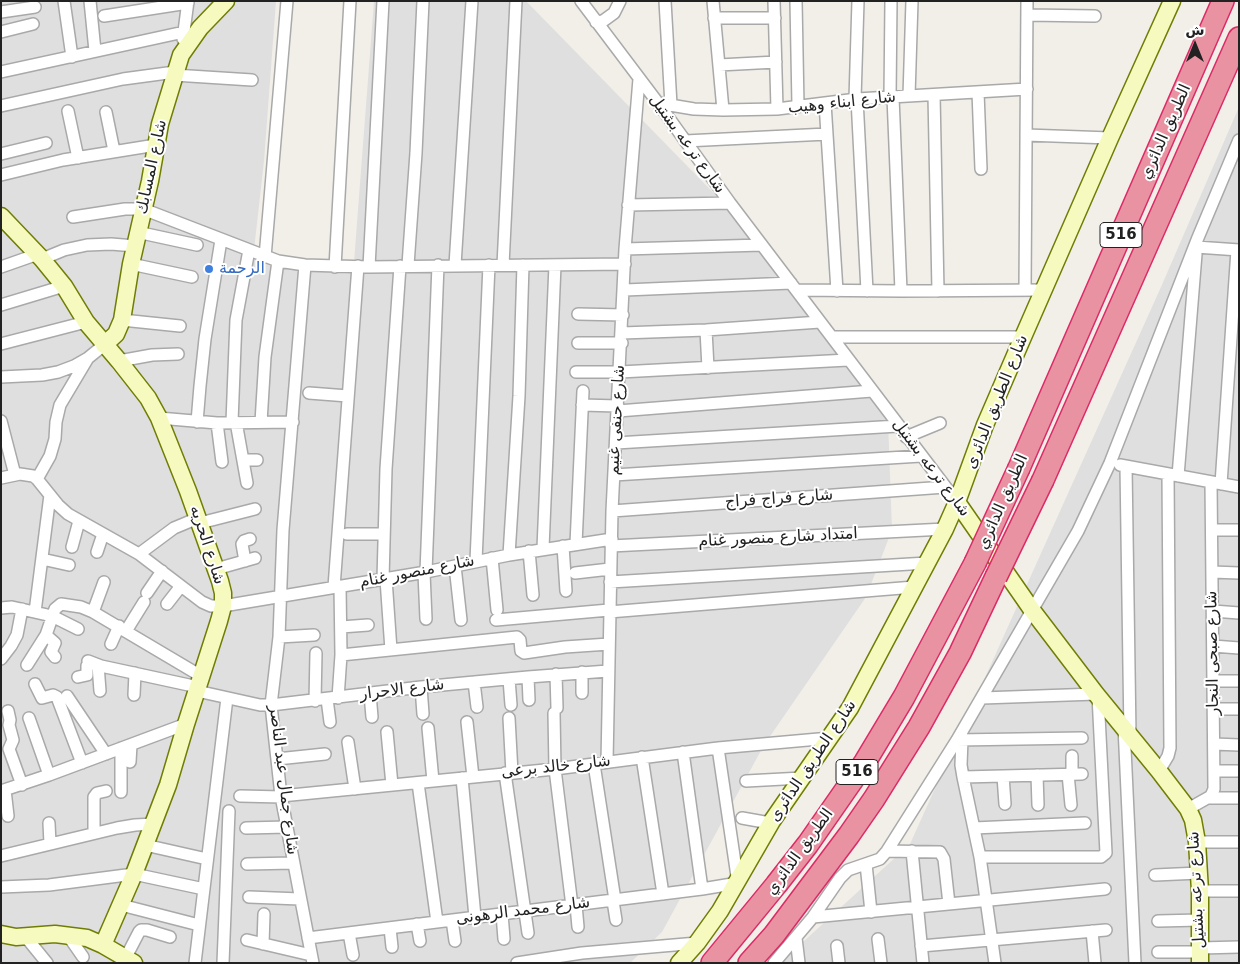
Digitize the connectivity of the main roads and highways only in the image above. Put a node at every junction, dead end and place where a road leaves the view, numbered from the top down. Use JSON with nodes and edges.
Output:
{"nodes":[{"id":1,"x":1223,"y":1,"type":"edge"},
{"id":2,"x":1239,"y":38,"type":"edge"},
{"id":3,"x":712,"y":963,"type":"edge"},
{"id":4,"x":749,"y":963,"type":"edge"}],
"edges":[{"from":1,"to":3,"type":"highway","name":"الطريق الدائري","number":"516","bridge":true},
{"from":2,"to":4,"type":"highway","name":"الطريق الدائري","number":"516","bridge":true}]}
